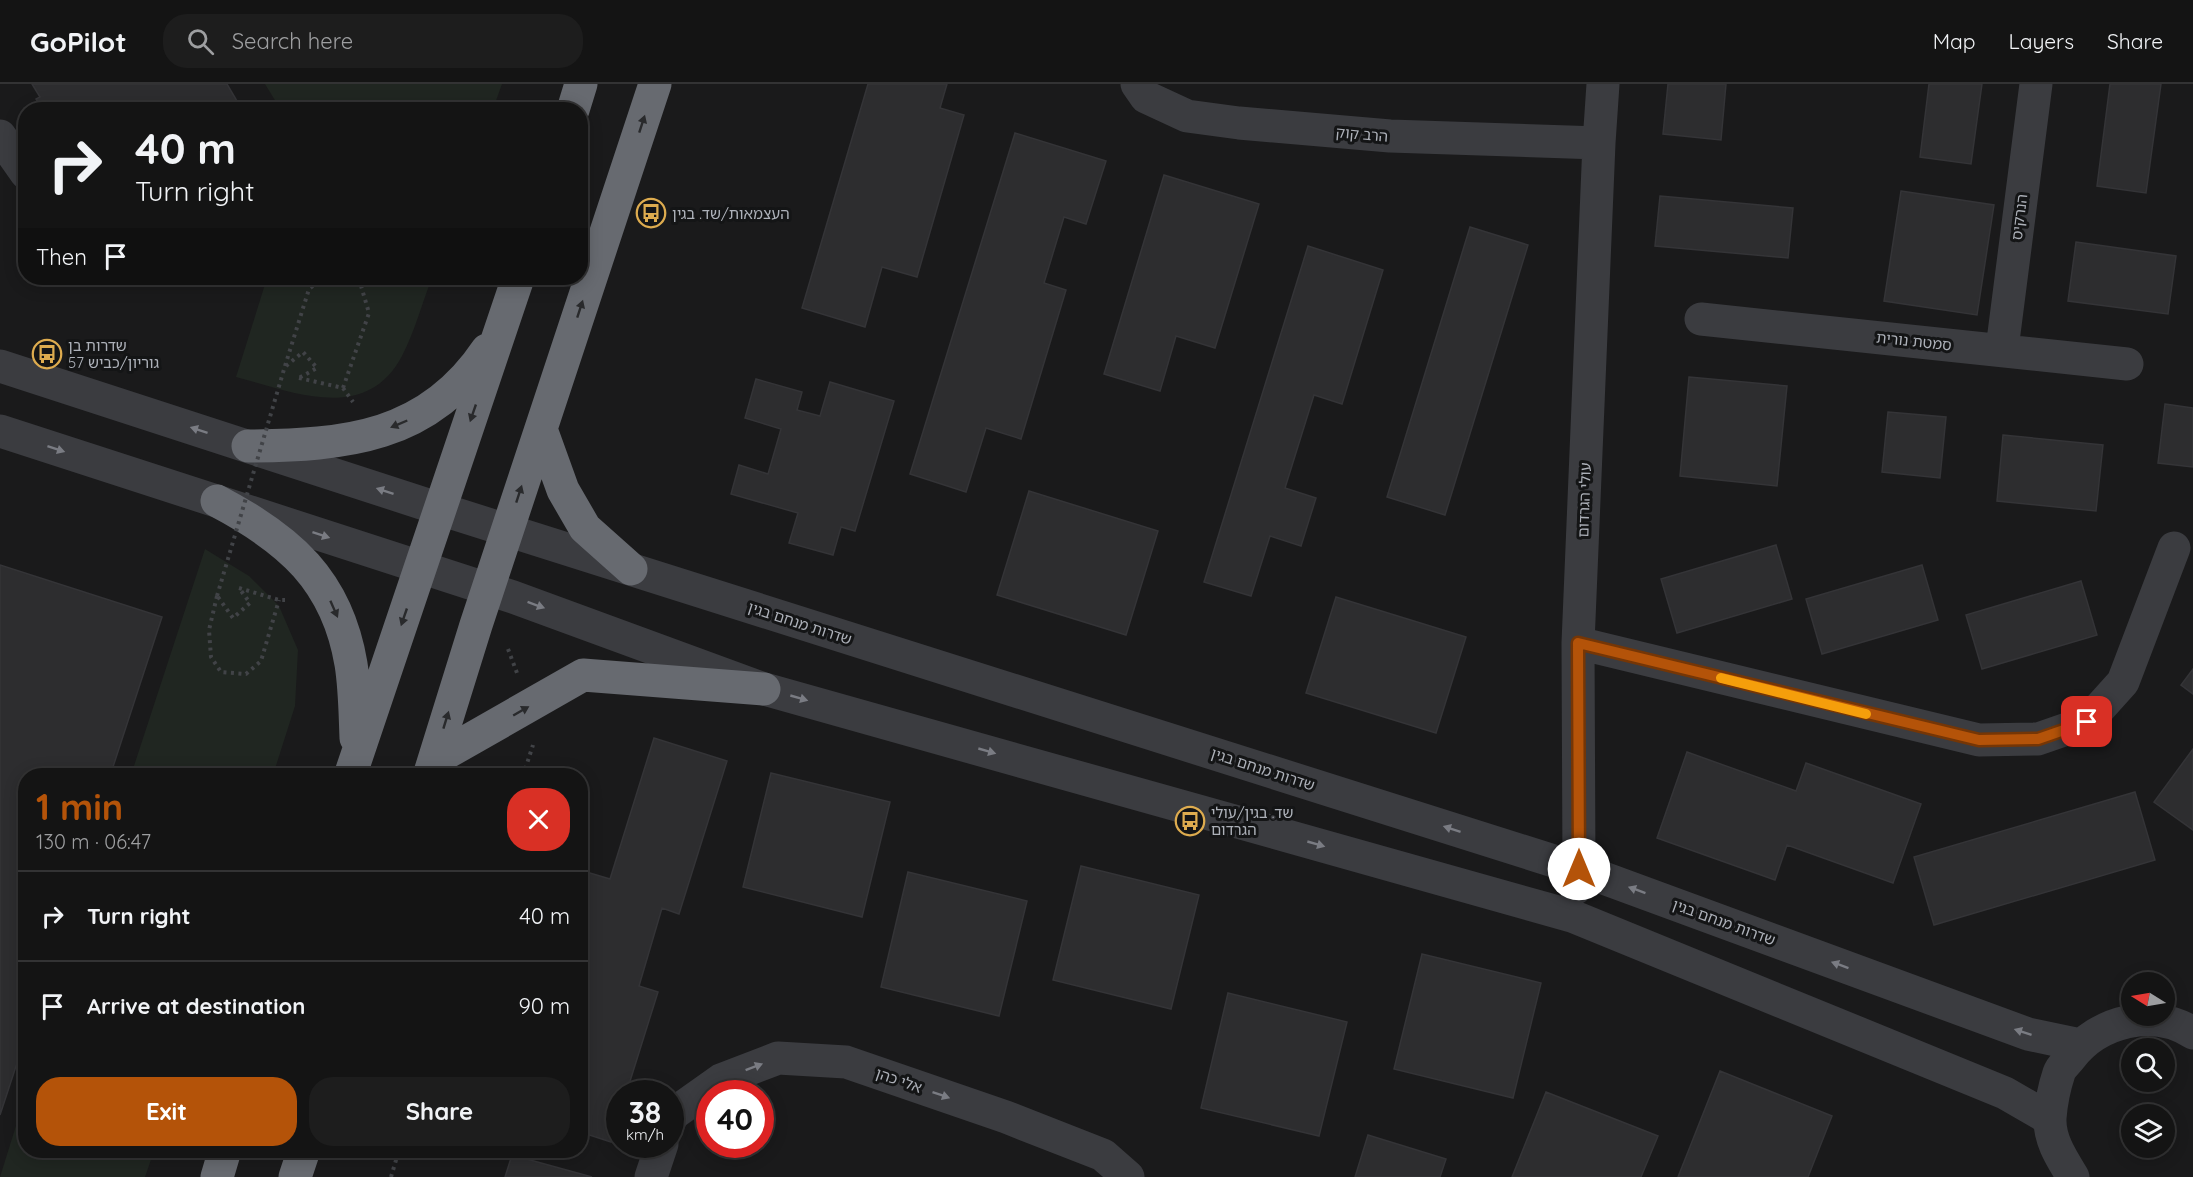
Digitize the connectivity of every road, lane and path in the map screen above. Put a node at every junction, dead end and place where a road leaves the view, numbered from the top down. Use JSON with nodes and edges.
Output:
{"nodes":[{"id":1,"x":581,"y":84,"type":"edge"},
{"id":2,"x":655,"y":84,"type":"edge"},
{"id":3,"x":1603,"y":84,"type":"edge"},
{"id":4,"x":2036,"y":84,"type":"edge"},
{"id":5,"x":1142,"y":90,"type":"edge"},
{"id":6,"x":575,"y":102,"type":"edge"},
{"id":7,"x":0,"y":136,"type":"edge"},
{"id":8,"x":1599,"y":143,"type":"junction"},
{"id":9,"x":18,"y":162,"type":"edge"},
{"id":10,"x":314,"y":285,"type":"edge"},
{"id":11,"x":361,"y":285,"type":"edge"},
{"id":12,"x":516,"y":285,"type":"edge"},
{"id":13,"x":1701,"y":319,"type":"dead end"},
{"id":14,"x":501,"y":329,"type":"junction"},
{"id":15,"x":2002,"y":349,"type":"junction"},
{"id":16,"x":2127,"y":364,"type":"dead end"},
{"id":17,"x":0,"y":366,"type":"edge"},
{"id":18,"x":285,"y":366,"type":"junction"},
{"id":19,"x":541,"y":429,"type":"junction"},
{"id":20,"x":0,"y":431,"type":"edge"},
{"id":21,"x":248,"y":446,"type":"junction"},
{"id":22,"x":217,"y":501,"type":"junction"},
{"id":23,"x":440,"y":509,"type":"junction"},
{"id":24,"x":507,"y":530,"type":"junction"},
{"id":25,"x":2174,"y":548,"type":"dead end"},
{"id":26,"x":420,"y":568,"type":"junction"},
{"id":27,"x":631,"y":569,"type":"junction"},
{"id":28,"x":488,"y":589,"type":"junction"},
{"id":29,"x":217,"y":596,"type":"junction"},
{"id":30,"x":1578,"y":643,"type":"junction"},
{"id":31,"x":764,"y":688,"type":"junction"},
{"id":32,"x":534,"y":742,"type":"dead end"},
{"id":33,"x":353,"y":766,"type":"edge"},
{"id":34,"x":431,"y":768,"type":"edge"},
{"id":35,"x":526,"y":768,"type":"edge"},
{"id":36,"x":1579,"y":869,"type":"junction"},
{"id":37,"x":1572,"y":916,"type":"junction"},
{"id":38,"x":2189,"y":1023,"type":"edge"},
{"id":39,"x":2080,"y":1045,"type":"junction"},
{"id":40,"x":684,"y":1106,"type":"edge"},
{"id":41,"x":2050,"y":1119,"type":"junction"},
{"id":42,"x":223,"y":1158,"type":"edge"},
{"id":43,"x":301,"y":1158,"type":"edge"},
{"id":44,"x":397,"y":1158,"type":"edge"},
{"id":45,"x":657,"y":1158,"type":"edge"},
{"id":46,"x":2069,"y":1175,"type":"edge"},
{"id":47,"x":217,"y":1177,"type":"edge"},
{"id":48,"x":295,"y":1177,"type":"edge"},
{"id":49,"x":391,"y":1177,"type":"edge"},
{"id":50,"x":651,"y":1177,"type":"edge"},
{"id":51,"x":1128,"y":1177,"type":"edge"}],
"edges":[{"from":1,"to":6,"type":"highway"},
{"from":19,"to":2,"type":"highway","one_way":true},
{"from":3,"to":8,"type":"street","name":"עולי הגרדום"},
{"from":4,"to":15,"type":"street","name":"הנרקיס"},
{"from":5,"to":8,"type":"street","name":"הרב קוק"},
{"from":7,"to":9,"type":"street"},
{"from":8,"to":30,"type":"street","name":"עולי הגרדום"},
{"from":10,"to":18,"type":"path"},
{"from":11,"to":18,"type":"path"},
{"from":12,"to":14,"type":"highway"},
{"from":13,"to":15,"type":"street","name":"סמטת נורית"},
{"from":14,"to":21,"type":"highway","one_way":true},
{"from":14,"to":23,"type":"highway","one_way":true},
{"from":15,"to":16,"type":"street","name":"סמטת נורית"},
{"from":21,"to":17,"type":"street","name":"שדרות מנחם בגין","one_way":true},
{"from":18,"to":29,"type":"path","bridge":true},
{"from":24,"to":19,"type":"highway","one_way":true},
{"from":19,"to":27,"type":"highway"},
{"from":20,"to":22,"type":"street","one_way":true},
{"from":23,"to":21,"type":"street","name":"שדרות מנחם בגין","one_way":true},
{"from":22,"to":26,"type":"street","one_way":true},
{"from":22,"to":33,"type":"highway","one_way":true},
{"from":23,"to":24,"type":"street","name":"שדרות מנחם בגין"},
{"from":23,"to":26,"type":"highway"},
{"from":24,"to":27,"type":"street","name":"שדרות מנחם בגין"},
{"from":24,"to":28,"type":"highway"},
{"from":25,"to":30,"type":"street"},
{"from":26,"to":28,"type":"street"},
{"from":26,"to":33,"type":"highway","one_way":true},
{"from":36,"to":27,"type":"street","name":"שדרות מנחם בגין","one_way":true},
{"from":28,"to":31,"type":"street","one_way":true},
{"from":34,"to":28,"type":"highway","one_way":true},
{"from":29,"to":29,"type":"path"},
{"from":30,"to":36,"type":"street","name":"עולי הגרדום"},
{"from":34,"to":31,"type":"highway","one_way":true},
{"from":31,"to":37,"type":"street","one_way":true},
{"from":32,"to":35,"type":"path"},
{"from":36,"to":37,"type":"street","name":"עולי הגרדום"},
{"from":39,"to":36,"type":"street","name":"שדרות מנחם בגין","one_way":true},
{"from":37,"to":41,"type":"street"},
{"from":38,"to":39,"type":"street"},
{"from":39,"to":41,"type":"street"},
{"from":40,"to":51,"type":"street","name":"אלי כהן","one_way":true},
{"from":41,"to":46,"type":"street"},
{"from":42,"to":47,"type":"highway"},
{"from":43,"to":48,"type":"highway"},
{"from":44,"to":49,"type":"path"},
{"from":45,"to":50,"type":"street"}]}
